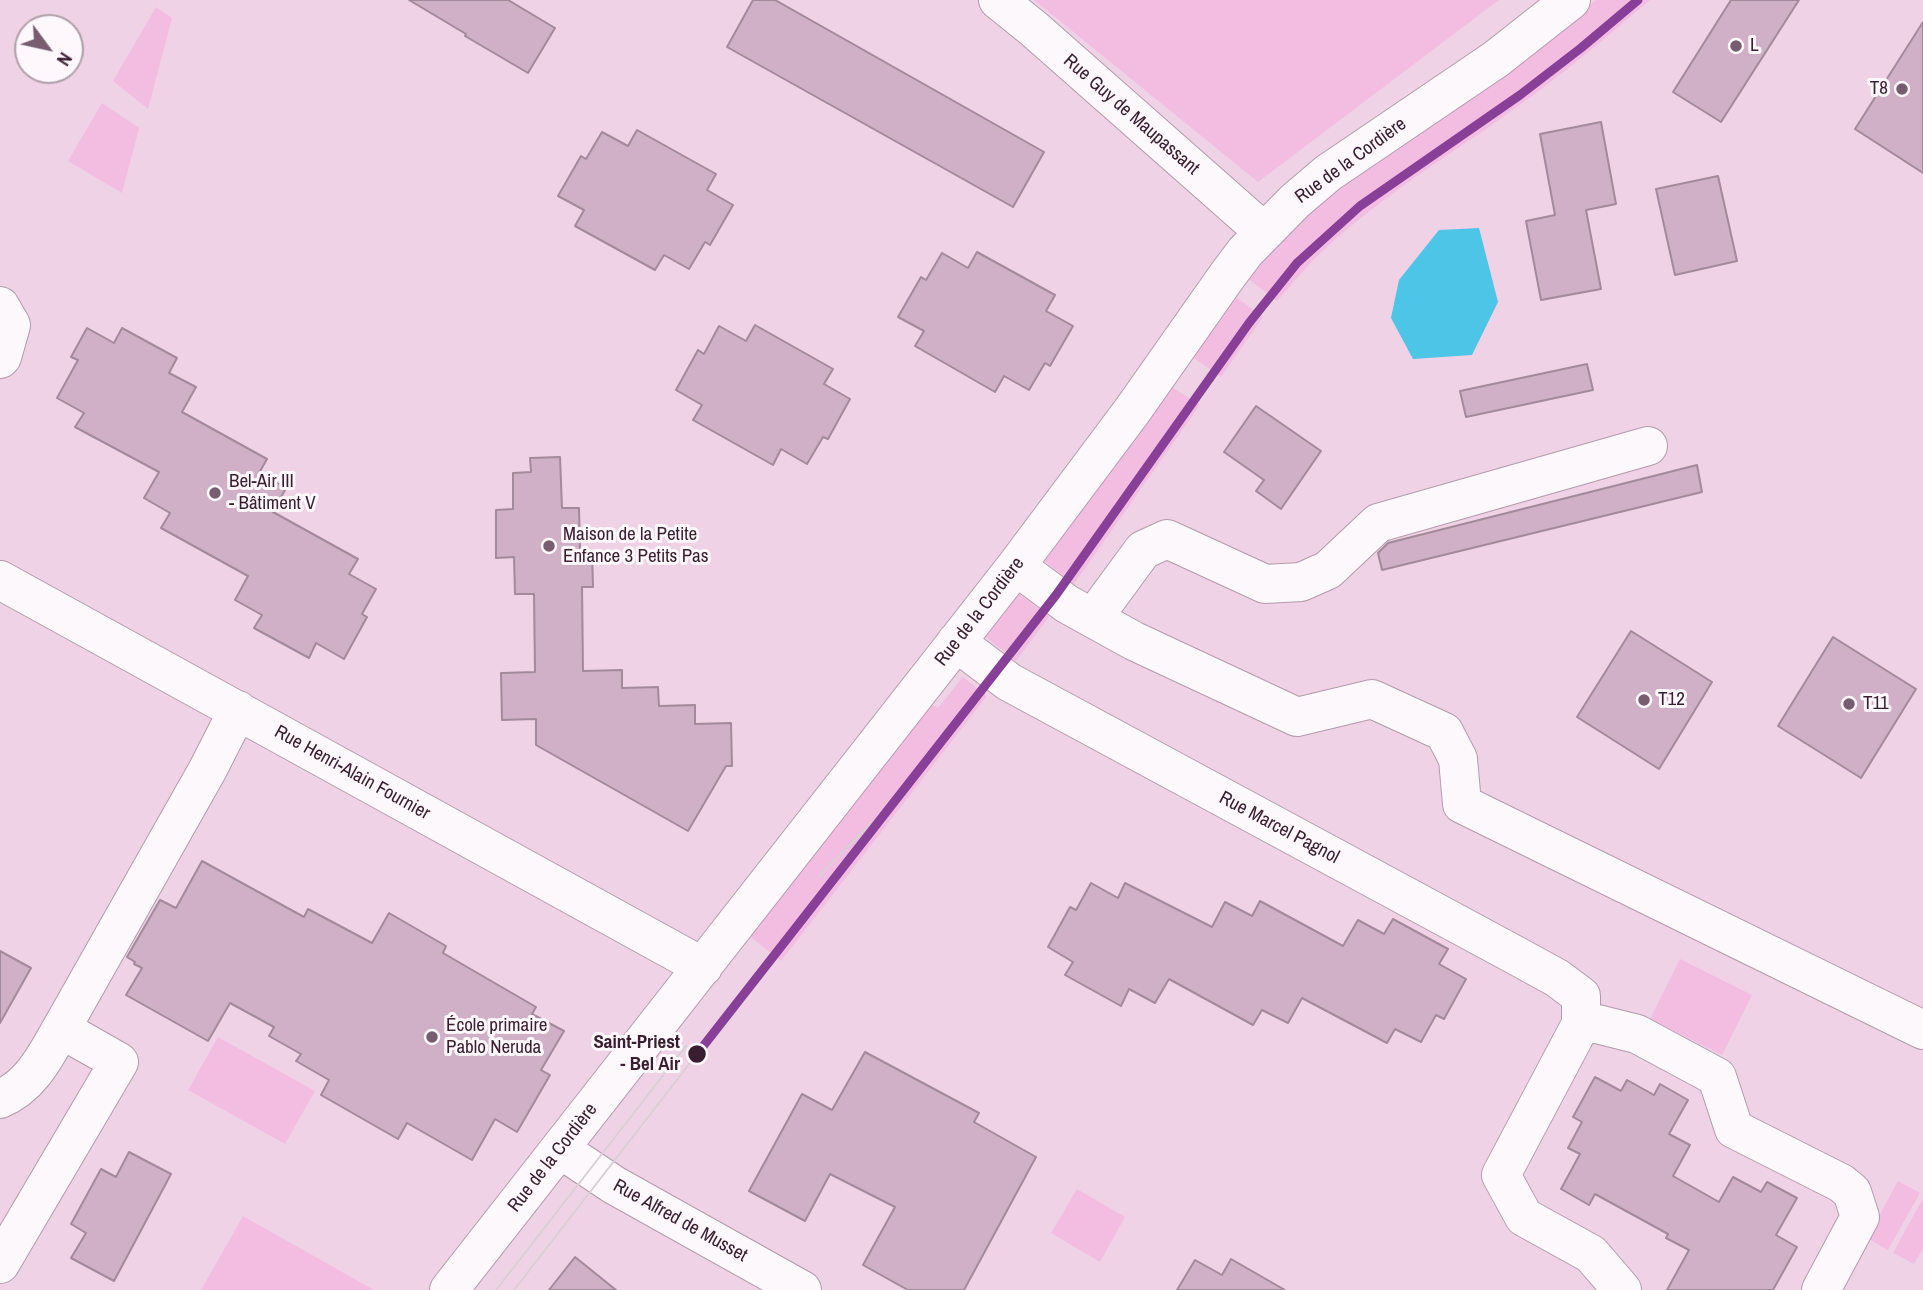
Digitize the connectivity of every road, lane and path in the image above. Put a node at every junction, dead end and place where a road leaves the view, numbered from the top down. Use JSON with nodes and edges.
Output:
{"nodes":[{"id":1,"x":998,"y":0,"type":"edge"},
{"id":2,"x":1571,"y":0,"type":"edge"},
{"id":3,"x":1263,"y":232,"type":"junction"},
{"id":4,"x":0,"y":306,"type":"edge"},
{"id":5,"x":0,"y":359,"type":"edge"},
{"id":6,"x":1648,"y":446,"type":"dead end"},
{"id":7,"x":1016,"y":566,"type":"junction"},
{"id":8,"x":0,"y":580,"type":"edge"},
{"id":9,"x":1093,"y":618,"type":"junction"},
{"id":10,"x":956,"y":642,"type":"junction"},
{"id":11,"x":238,"y":710,"type":"junction"},
{"id":12,"x":703,"y":967,"type":"junction"},
{"id":13,"x":1581,"y":1024,"type":"junction"},
{"id":14,"x":61,"y":1029,"type":"junction"},
{"id":15,"x":1923,"y":1030,"type":"edge"},
{"id":16,"x":0,"y":1099,"type":"edge"},
{"id":17,"x":560,"y":1149,"type":"junction"},
{"id":18,"x":0,"y":1264,"type":"edge"},
{"id":19,"x":449,"y":1290,"type":"edge"},
{"id":20,"x":802,"y":1290,"type":"edge"},
{"id":21,"x":1622,"y":1290,"type":"edge"},
{"id":22,"x":1821,"y":1290,"type":"edge"}],
"edges":[{"from":1,"to":3,"type":"street","name":"Rue Guy de Maupassant"},
{"from":2,"to":3,"type":"street","name":"Rue de la Cordière"},
{"from":3,"to":7,"type":"street","name":"Rue de la Cordière"},
{"from":4,"to":5,"type":"street"},
{"from":6,"to":9,"type":"street"},
{"from":7,"to":9,"type":"street"},
{"from":7,"to":10,"type":"street","name":"Rue de la Cordière"},
{"from":8,"to":11,"type":"street","name":"Rue Henri-Alain Fournier"},
{"from":9,"to":15,"type":"street"},
{"from":10,"to":12,"type":"street","name":"Rue de la Cordière"},
{"from":10,"to":13,"type":"street","name":"Rue Marcel Pagnol"},
{"from":11,"to":12,"type":"street","name":"Rue Henri-Alain Fournier"},
{"from":11,"to":14,"type":"street"},
{"from":12,"to":17,"type":"street","name":"Rue de la Cordière"},
{"from":13,"to":21,"type":"street"},
{"from":13,"to":22,"type":"street"},
{"from":14,"to":16,"type":"street"},
{"from":14,"to":18,"type":"street"},
{"from":17,"to":19,"type":"street","name":"Rue de la Cordière"},
{"from":17,"to":20,"type":"street","name":"Rue Alfred de Musset"}]}
